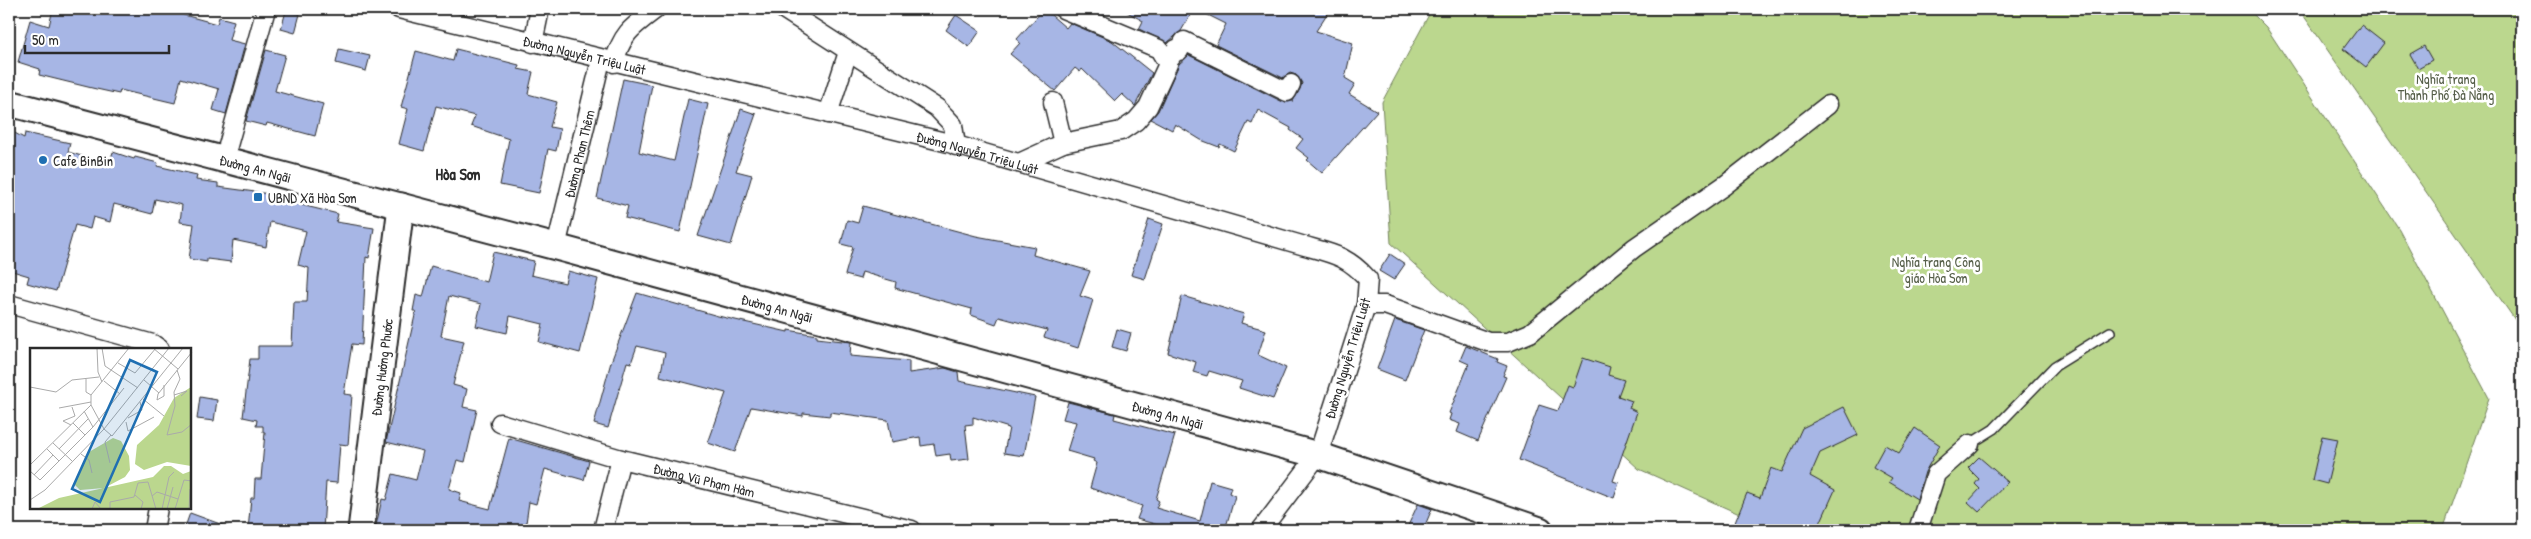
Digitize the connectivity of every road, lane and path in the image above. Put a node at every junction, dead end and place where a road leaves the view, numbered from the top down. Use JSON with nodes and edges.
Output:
{"nodes":[{"id":1,"x":266,"y":9,"type":"edge"},
{"id":2,"x":399,"y":9,"type":"edge"},
{"id":3,"x":540,"y":9,"type":"edge"},
{"id":4,"x":656,"y":9,"type":"edge"},
{"id":5,"x":1063,"y":9,"type":"edge"},
{"id":6,"x":790,"y":11,"type":"edge"},
{"id":7,"x":533,"y":43,"type":"junction"},
{"id":8,"x":848,"y":52,"type":"junction"},
{"id":9,"x":1164,"y":54,"type":"junction"},
{"id":10,"x":608,"y":61,"type":"junction"},
{"id":11,"x":1291,"y":84,"type":"dead end"},
{"id":12,"x":1052,"y":102,"type":"dead end"},
{"id":13,"x":9,"y":103,"type":"edge"},
{"id":14,"x":1828,"y":105,"type":"dead end"},
{"id":15,"x":828,"y":114,"type":"junction"},
{"id":16,"x":1063,"y":143,"type":"junction"},
{"id":17,"x":956,"y":146,"type":"junction"},
{"id":18,"x":224,"y":160,"type":"junction"},
{"id":19,"x":1019,"y":163,"type":"junction"},
{"id":20,"x":402,"y":206,"type":"junction"},
{"id":21,"x":556,"y":247,"type":"junction"},
{"id":22,"x":9,"y":304,"type":"edge"},
{"id":23,"x":1366,"y":305,"type":"junction"},
{"id":24,"x":2110,"y":332,"type":"dead end"},
{"id":25,"x":159,"y":348,"type":"edge"},
{"id":26,"x":500,"y":423,"type":"dead end"},
{"id":27,"x":1970,"y":444,"type":"joint"},
{"id":28,"x":1318,"y":455,"type":"junction"},
{"id":29,"x":621,"y":458,"type":"junction"},
{"id":30,"x":158,"y":509,"type":"edge"},
{"id":31,"x":154,"y":530,"type":"edge"},
{"id":32,"x":360,"y":530,"type":"edge"},
{"id":33,"x":603,"y":530,"type":"edge"},
{"id":34,"x":912,"y":530,"type":"edge"},
{"id":35,"x":1261,"y":530,"type":"edge"},
{"id":36,"x":1540,"y":530,"type":"edge"},
{"id":37,"x":1918,"y":530,"type":"edge"}],
"edges":[{"from":1,"to":18,"type":"street"},
{"from":2,"to":7,"type":"street","name":"Đường Nguyễn Triệu Luật"},
{"from":3,"to":7,"type":"street"},
{"from":4,"to":10,"type":"street","name":"Đường Phan Thêm"},
{"from":5,"to":9,"type":"street"},
{"from":6,"to":8,"type":"street"},
{"from":7,"to":10,"type":"street","name":"Đường Nguyễn Triệu Luật"},
{"from":8,"to":15,"type":"street"},
{"from":8,"to":17,"type":"street"},
{"from":9,"to":11,"type":"street"},
{"from":9,"to":16,"type":"street"},
{"from":10,"to":15,"type":"street","name":"Đường Nguyễn Triệu Luật"},
{"from":10,"to":21,"type":"street","name":"Đường Phan Thêm"},
{"from":12,"to":16,"type":"street"},
{"from":13,"to":18,"type":"main road","name":"Đường An Ngãi"},
{"from":14,"to":23,"type":"street"},
{"from":15,"to":17,"type":"street","name":"Đường Nguyễn Triệu Luật"},
{"from":16,"to":19,"type":"street"},
{"from":17,"to":19,"type":"street","name":"Đường Nguyễn Triệu Luật"},
{"from":18,"to":20,"type":"main road","name":"Đường An Ngãi"},
{"from":19,"to":23,"type":"street","name":"Đường Nguyễn Triệu Luật"},
{"from":20,"to":21,"type":"main road","name":"Đường An Ngãi"},
{"from":20,"to":32,"type":"main road","name":"Đường Hưởng Phước"},
{"from":21,"to":28,"type":"main road","name":"Đường An Ngãi"},
{"from":22,"to":25,"type":"street"},
{"from":23,"to":28,"type":"street","name":"Đường Nguyễn Triệu Luật"},
{"from":24,"to":27,"type":"lane"},
{"from":26,"to":29,"type":"street","name":"Đường Vũ Phạm Hàm"},
{"from":27,"to":37,"type":"street"},
{"from":28,"to":35,"type":"street","name":"Đường Nguyễn Triệu Luật"},
{"from":28,"to":36,"type":"main road","name":"Đường An Ngãi"},
{"from":29,"to":33,"type":"street"},
{"from":29,"to":34,"type":"street","name":"Đường Vũ Phạm Hàm"},
{"from":30,"to":31,"type":"street"}]}
